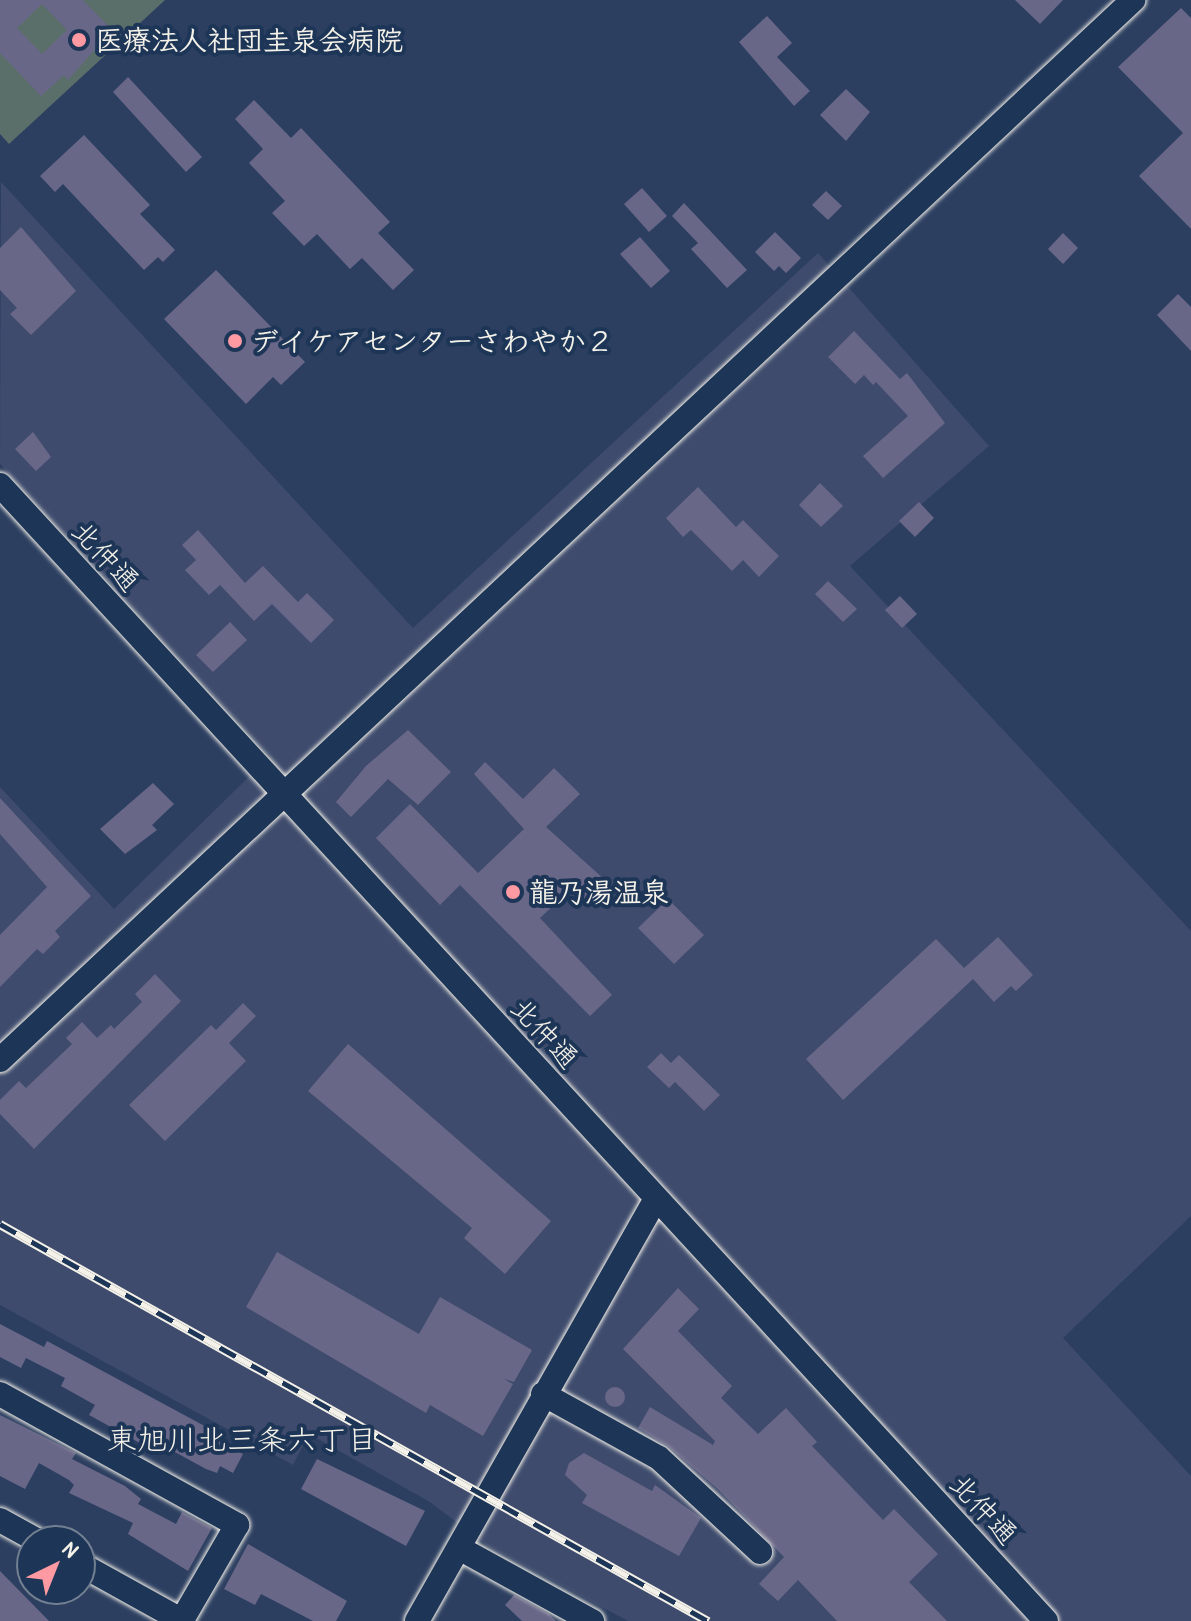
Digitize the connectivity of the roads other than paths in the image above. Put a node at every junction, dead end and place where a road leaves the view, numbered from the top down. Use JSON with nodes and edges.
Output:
{"nodes":[{"id":1,"x":1133,"y":0,"type":"edge"},
{"id":2,"x":0,"y":485,"type":"edge"},
{"id":3,"x":284,"y":793,"type":"junction"},
{"id":4,"x":0,"y":1060,"type":"edge"},
{"id":5,"x":656,"y":1199,"type":"junction"},
{"id":6,"x":0,"y":1394,"type":"edge"},
{"id":7,"x":543,"y":1394,"type":"junction"},
{"id":8,"x":459,"y":1548,"type":"junction"},
{"id":9,"x":760,"y":1552,"type":"dead end"},
{"id":10,"x":96,"y":1573,"type":"edge"},
{"id":11,"x":183,"y":1621,"type":"edge"},
{"id":12,"x":417,"y":1621,"type":"edge"},
{"id":13,"x":592,"y":1621,"type":"edge"},
{"id":14,"x":1046,"y":1621,"type":"edge"}],
"edges":[{"from":1,"to":3,"type":"street"},
{"from":2,"to":3,"type":"street","name":"北仲通"},
{"from":3,"to":4,"type":"street"},
{"from":3,"to":5,"type":"street","name":"北仲通"},
{"from":5,"to":7,"type":"street"},
{"from":5,"to":14,"type":"street","name":"北仲通"},
{"from":6,"to":11,"type":"street"},
{"from":7,"to":8,"type":"street"},
{"from":7,"to":9,"type":"street"},
{"from":8,"to":12,"type":"street"},
{"from":8,"to":13,"type":"street"},
{"from":10,"to":11,"type":"street"}]}
